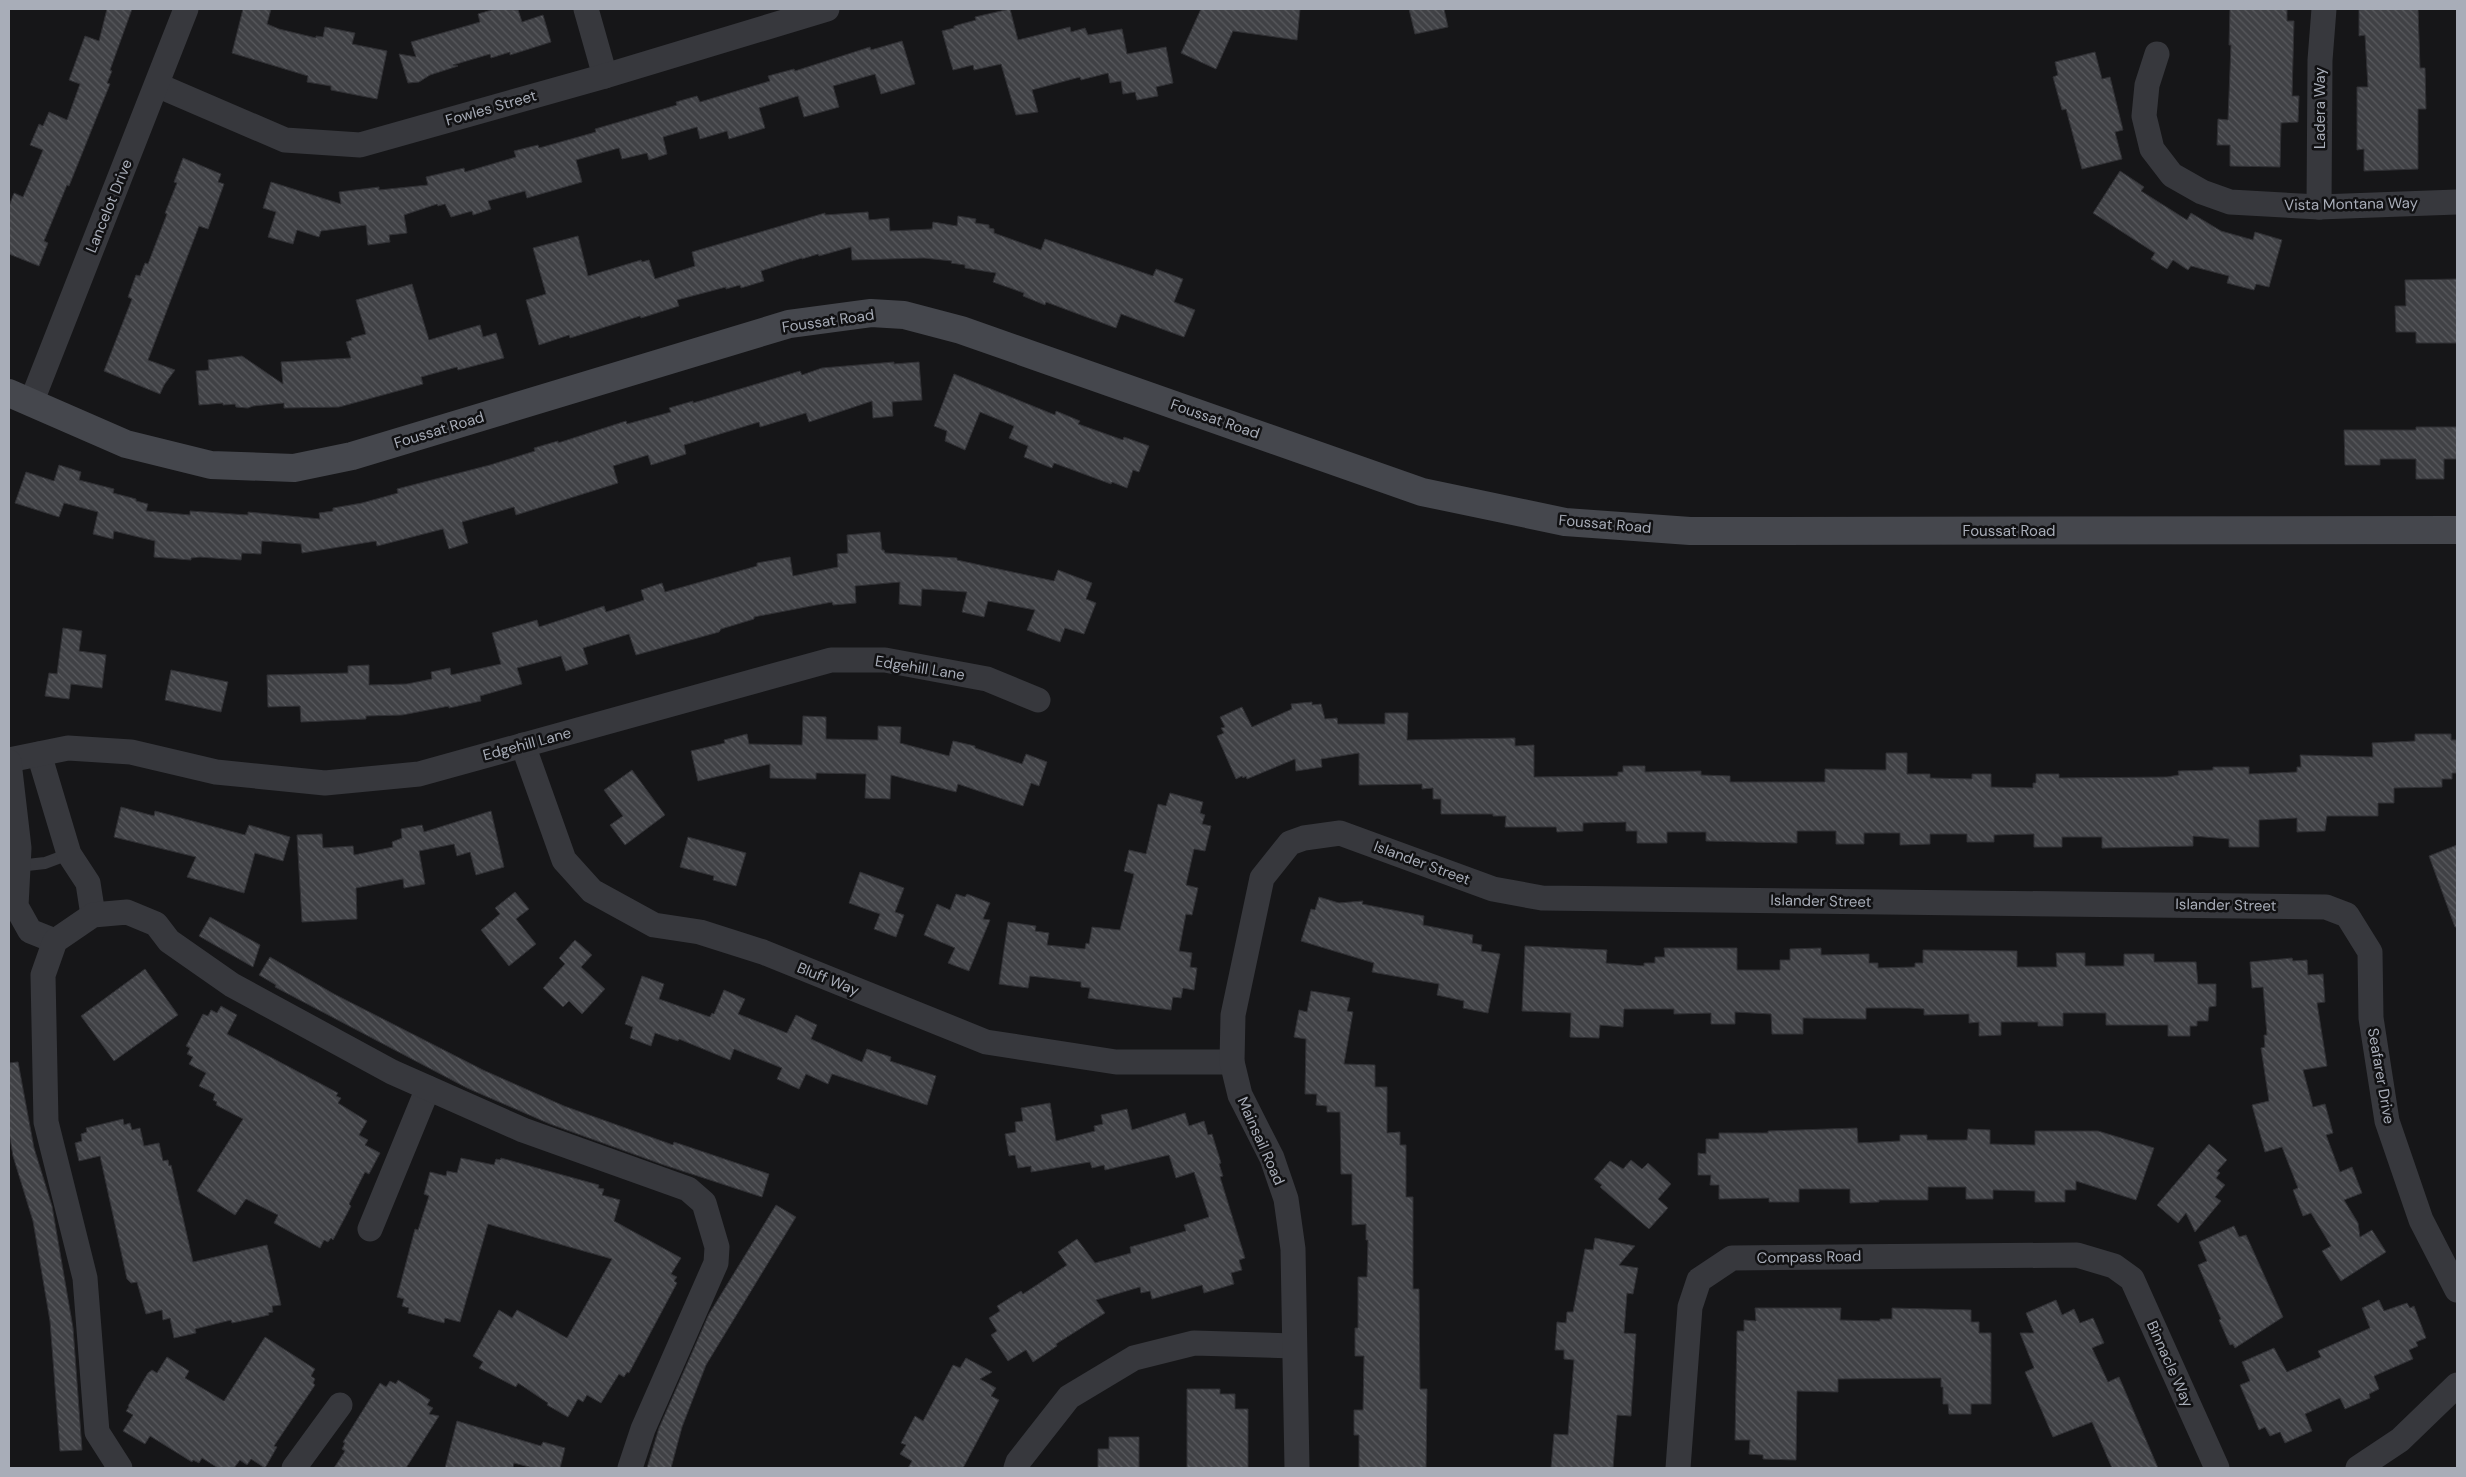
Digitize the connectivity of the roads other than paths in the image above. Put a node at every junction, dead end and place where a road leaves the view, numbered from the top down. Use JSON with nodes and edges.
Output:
{"nodes":[{"id":1,"x":186,"y":9,"type":"edge"},
{"id":2,"x":586,"y":9,"type":"edge"},
{"id":3,"x":827,"y":9,"type":"edge"},
{"id":4,"x":2324,"y":9,"type":"edge"},
{"id":5,"x":2157,"y":54,"type":"dead end"},
{"id":6,"x":605,"y":76,"type":"junction"},
{"id":7,"x":157,"y":85,"type":"junction"},
{"id":8,"x":2457,"y":202,"type":"edge"},
{"id":9,"x":2319,"y":207,"type":"junction"},
{"id":10,"x":20,"y":398,"type":"edge"},
{"id":11,"x":2457,"y":530,"type":"edge"},
{"id":12,"x":1038,"y":700,"type":"dead end"},
{"id":13,"x":524,"y":745,"type":"junction"},
{"id":14,"x":38,"y":754,"type":"junction"},
{"id":15,"x":9,"y":761,"type":"edge"},
{"id":16,"x":1304,"y":838,"type":"joint"},
{"id":17,"x":69,"y":854,"type":"junction"},
{"id":18,"x":18,"y":866,"type":"junction"},
{"id":19,"x":93,"y":915,"type":"junction"},
{"id":20,"x":2347,"y":915,"type":"joint"},
{"id":21,"x":55,"y":941,"type":"junction"},
{"id":22,"x":1232,"y":1062,"type":"junction"},
{"id":23,"x":428,"y":1088,"type":"junction"},
{"id":24,"x":370,"y":1229,"type":"dead end"},
{"id":25,"x":2114,"y":1266,"type":"joint"},
{"id":26,"x":2457,"y":1290,"type":"edge"},
{"id":27,"x":1294,"y":1346,"type":"junction"},
{"id":28,"x":2457,"y":1385,"type":"edge"},
{"id":29,"x":340,"y":1406,"type":"dead end"},
{"id":30,"x":120,"y":1468,"type":"edge"},
{"id":31,"x":294,"y":1468,"type":"edge"},
{"id":32,"x":630,"y":1468,"type":"edge"},
{"id":33,"x":1016,"y":1468,"type":"edge"},
{"id":34,"x":1297,"y":1468,"type":"edge"},
{"id":35,"x":1678,"y":1468,"type":"edge"},
{"id":36,"x":2217,"y":1468,"type":"edge"},
{"id":37,"x":2358,"y":1468,"type":"edge"}],
"edges":[{"from":1,"to":7,"type":"street","name":"Lancelot Drive"},
{"from":2,"to":6,"type":"street"},
{"from":3,"to":6,"type":"street","name":"Fowles Street"},
{"from":4,"to":9,"type":"street","name":"Ladera Way"},
{"from":5,"to":9,"type":"street","name":"Vista Montana Way"},
{"from":6,"to":7,"type":"street","name":"Fowles Street"},
{"from":7,"to":10,"type":"street","name":"Lancelot Drive"},
{"from":8,"to":9,"type":"street","name":"Vista Montana Way"},
{"from":10,"to":11,"type":"main road","name":"Foussat Road"},
{"from":12,"to":13,"type":"street","name":"Edgehill Lane"},
{"from":13,"to":14,"type":"street","name":"Edgehill Lane"},
{"from":13,"to":22,"type":"street","name":"Bluff Way"},
{"from":14,"to":15,"type":"street","name":"Edgehill Lane"},
{"from":14,"to":17,"type":"street"},
{"from":15,"to":18,"type":"street"},
{"from":16,"to":20,"type":"street","name":"Islander Street"},
{"from":16,"to":22,"type":"street","name":"Mainsail Road"},
{"from":17,"to":18,"type":"lane"},
{"from":17,"to":19,"type":"street"},
{"from":18,"to":21,"type":"street"},
{"from":19,"to":21,"type":"street"},
{"from":19,"to":23,"type":"street"},
{"from":20,"to":26,"type":"street","name":"Seafarer Drive"},
{"from":21,"to":30,"type":"street"},
{"from":22,"to":27,"type":"street","name":"Mainsail Road"},
{"from":23,"to":24,"type":"street"},
{"from":23,"to":32,"type":"street"},
{"from":25,"to":35,"type":"street","name":"Compass Road"},
{"from":25,"to":36,"type":"street","name":"Binnacle Way"},
{"from":27,"to":33,"type":"street"},
{"from":27,"to":34,"type":"street","name":"Mainsail Road"},
{"from":28,"to":37,"type":"street"},
{"from":29,"to":31,"type":"street"}]}
